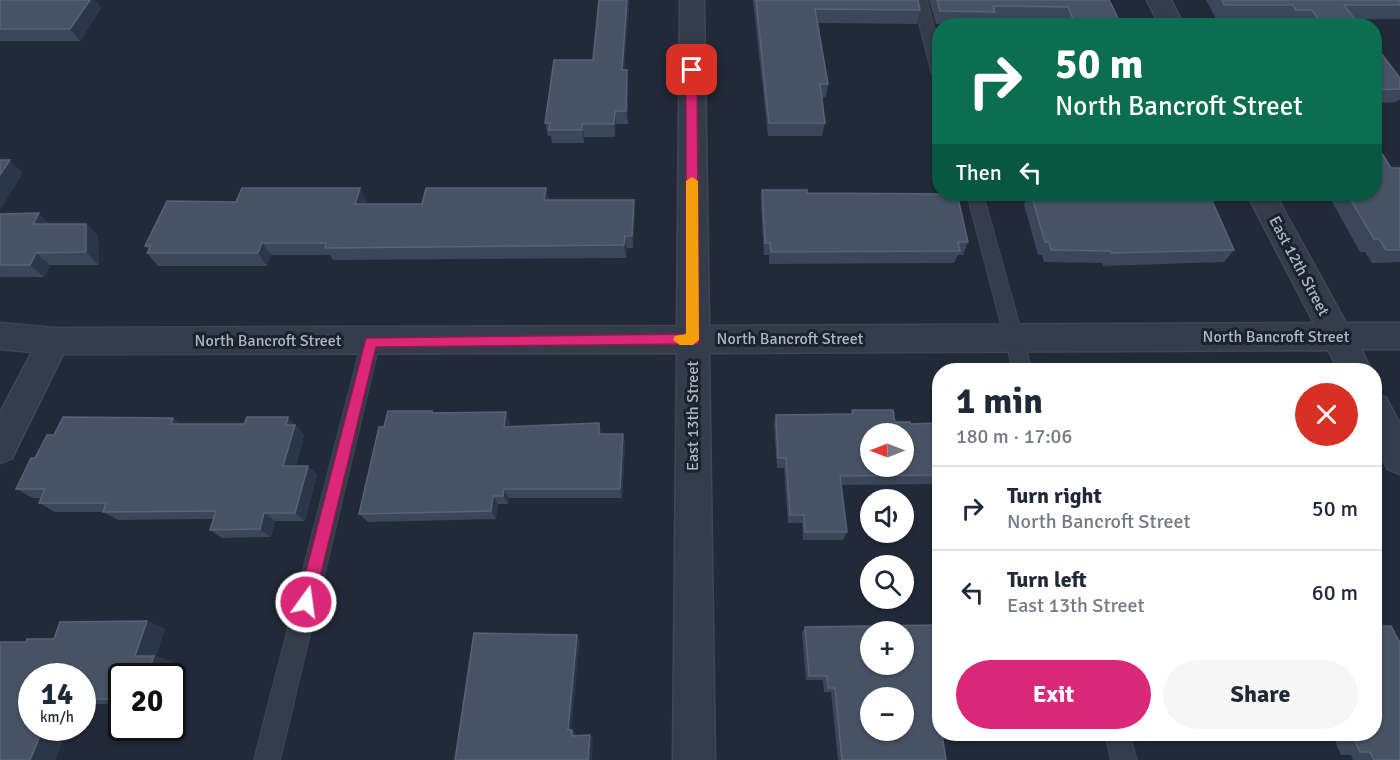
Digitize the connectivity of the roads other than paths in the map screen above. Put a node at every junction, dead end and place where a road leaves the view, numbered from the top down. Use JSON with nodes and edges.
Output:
{"nodes":[{"id":1,"x":692,"y":0,"type":"edge"},
{"id":2,"x":920,"y":0,"type":"edge"},
{"id":3,"x":1159,"y":0,"type":"edge"},
{"id":4,"x":1168,"y":18,"type":"edge"},
{"id":5,"x":932,"y":47,"type":"edge"},
{"id":6,"x":977,"y":201,"type":"edge"},
{"id":7,"x":1265,"y":201,"type":"edge"},
{"id":8,"x":0,"y":336,"type":"edge"},
{"id":9,"x":1337,"y":336,"type":"junction"},
{"id":10,"x":1400,"y":336,"type":"edge"},
{"id":11,"x":1014,"y":339,"type":"junction"},
{"id":12,"x":693,"y":340,"type":"junction"},
{"id":13,"x":54,"y":341,"type":"junction"},
{"id":14,"x":371,"y":341,"type":"junction"},
{"id":15,"x":1021,"y":363,"type":"edge"},
{"id":16,"x":1350,"y":363,"type":"edge"},
{"id":17,"x":1382,"y":423,"type":"edge"},
{"id":18,"x":0,"y":447,"type":"edge"},
{"id":19,"x":1400,"y":458,"type":"edge"},
{"id":20,"x":1119,"y":741,"type":"edge"},
{"id":21,"x":267,"y":760,"type":"edge"},
{"id":22,"x":694,"y":760,"type":"edge"},
{"id":23,"x":1124,"y":760,"type":"edge"}],
"edges":[{"from":1,"to":12,"type":"street","name":"East 13th Street"},
{"from":2,"to":5,"type":"lane"},
{"from":3,"to":4,"type":"street"},
{"from":6,"to":11,"type":"lane"},
{"from":7,"to":9,"type":"street","name":"East 12th Street"},
{"from":8,"to":13,"type":"street","name":"North Bancroft Street"},
{"from":9,"to":10,"type":"street","name":"North Bancroft Street"},
{"from":9,"to":11,"type":"street","name":"North Bancroft Street"},
{"from":9,"to":16,"type":"street","name":"East 12th Street"},
{"from":11,"to":12,"type":"street","name":"North Bancroft Street"},
{"from":11,"to":15,"type":"lane"},
{"from":12,"to":14,"type":"street","name":"North Bancroft Street"},
{"from":12,"to":22,"type":"street","name":"East 13th Street"},
{"from":13,"to":14,"type":"street","name":"North Bancroft Street"},
{"from":13,"to":18,"type":"street"},
{"from":14,"to":21,"type":"lane"},
{"from":17,"to":19,"type":"street"},
{"from":20,"to":23,"type":"lane"}]}
